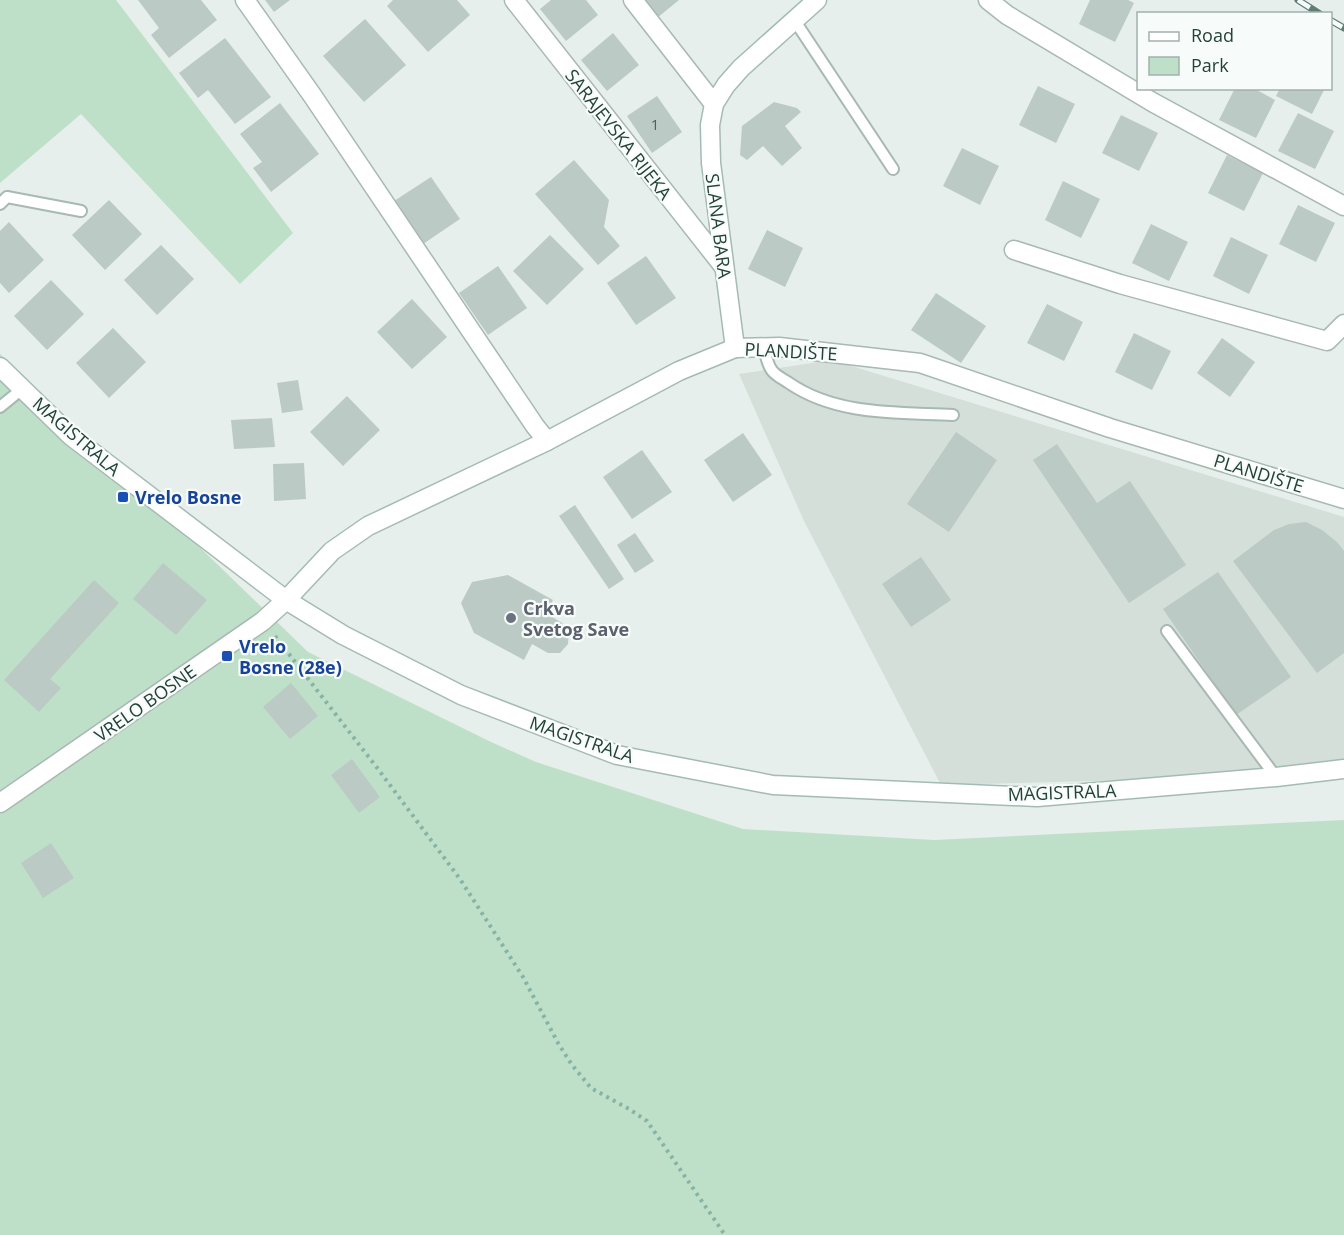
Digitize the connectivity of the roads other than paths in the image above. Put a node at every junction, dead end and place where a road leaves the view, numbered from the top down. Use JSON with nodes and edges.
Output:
{"nodes":[{"id":1,"x":245,"y":0,"type":"edge"},
{"id":2,"x":514,"y":0,"type":"edge"},
{"id":3,"x":633,"y":0,"type":"edge"},
{"id":4,"x":817,"y":0,"type":"edge"},
{"id":5,"x":988,"y":0,"type":"edge"},
{"id":6,"x":795,"y":21,"type":"junction"},
{"id":7,"x":714,"y":104,"type":"junction"},
{"id":8,"x":893,"y":169,"type":"dead end"},
{"id":9,"x":0,"y":204,"type":"edge"},
{"id":10,"x":1344,"y":206,"type":"edge"},
{"id":11,"x":81,"y":211,"type":"dead end"},
{"id":12,"x":1014,"y":250,"type":"dead end"},
{"id":13,"x":724,"y":267,"type":"junction"},
{"id":14,"x":1344,"y":324,"type":"edge"},
{"id":15,"x":763,"y":347,"type":"junction"},
{"id":16,"x":735,"y":348,"type":"junction"},
{"id":17,"x":0,"y":367,"type":"edge"},
{"id":18,"x":22,"y":389,"type":"junction"},
{"id":19,"x":0,"y":407,"type":"edge"},
{"id":20,"x":953,"y":415,"type":"dead end"},
{"id":21,"x":547,"y":441,"type":"junction"},
{"id":22,"x":1344,"y":500,"type":"edge"},
{"id":23,"x":286,"y":600,"type":"junction"},
{"id":24,"x":1167,"y":631,"type":"dead end"},
{"id":25,"x":1344,"y":769,"type":"edge"},
{"id":26,"x":1276,"y":777,"type":"junction"},
{"id":27,"x":0,"y":803,"type":"edge"}],
"edges":[{"from":1,"to":21,"type":"street"},
{"from":2,"to":13,"type":"street","name":"SARAJEVSKA RIJEKA"},
{"from":3,"to":7,"type":"street"},
{"from":4,"to":6,"type":"street","name":"SLANA BARA"},
{"from":5,"to":10,"type":"street"},
{"from":6,"to":7,"type":"street","name":"SLANA BARA"},
{"from":6,"to":8,"type":"lane"},
{"from":7,"to":13,"type":"street","name":"SLANA BARA"},
{"from":9,"to":11,"type":"lane"},
{"from":12,"to":14,"type":"street"},
{"from":13,"to":16,"type":"street","name":"SLANA BARA"},
{"from":15,"to":16,"type":"street","name":"PLANDIŠTE"},
{"from":15,"to":20,"type":"lane"},
{"from":15,"to":22,"type":"street","name":"PLANDIŠTE"},
{"from":16,"to":21,"type":"street","name":"PLANDIŠTE"},
{"from":17,"to":18,"type":"street","name":"MAGISTRALA"},
{"from":18,"to":19,"type":"lane"},
{"from":18,"to":23,"type":"street","name":"MAGISTRALA"},
{"from":21,"to":23,"type":"street","name":"PLANDIŠTE"},
{"from":23,"to":26,"type":"street","name":"MAGISTRALA"},
{"from":23,"to":27,"type":"street","name":"VRELO BOSNE"},
{"from":24,"to":26,"type":"lane"},
{"from":25,"to":26,"type":"street","name":"MAGISTRALA"}]}
